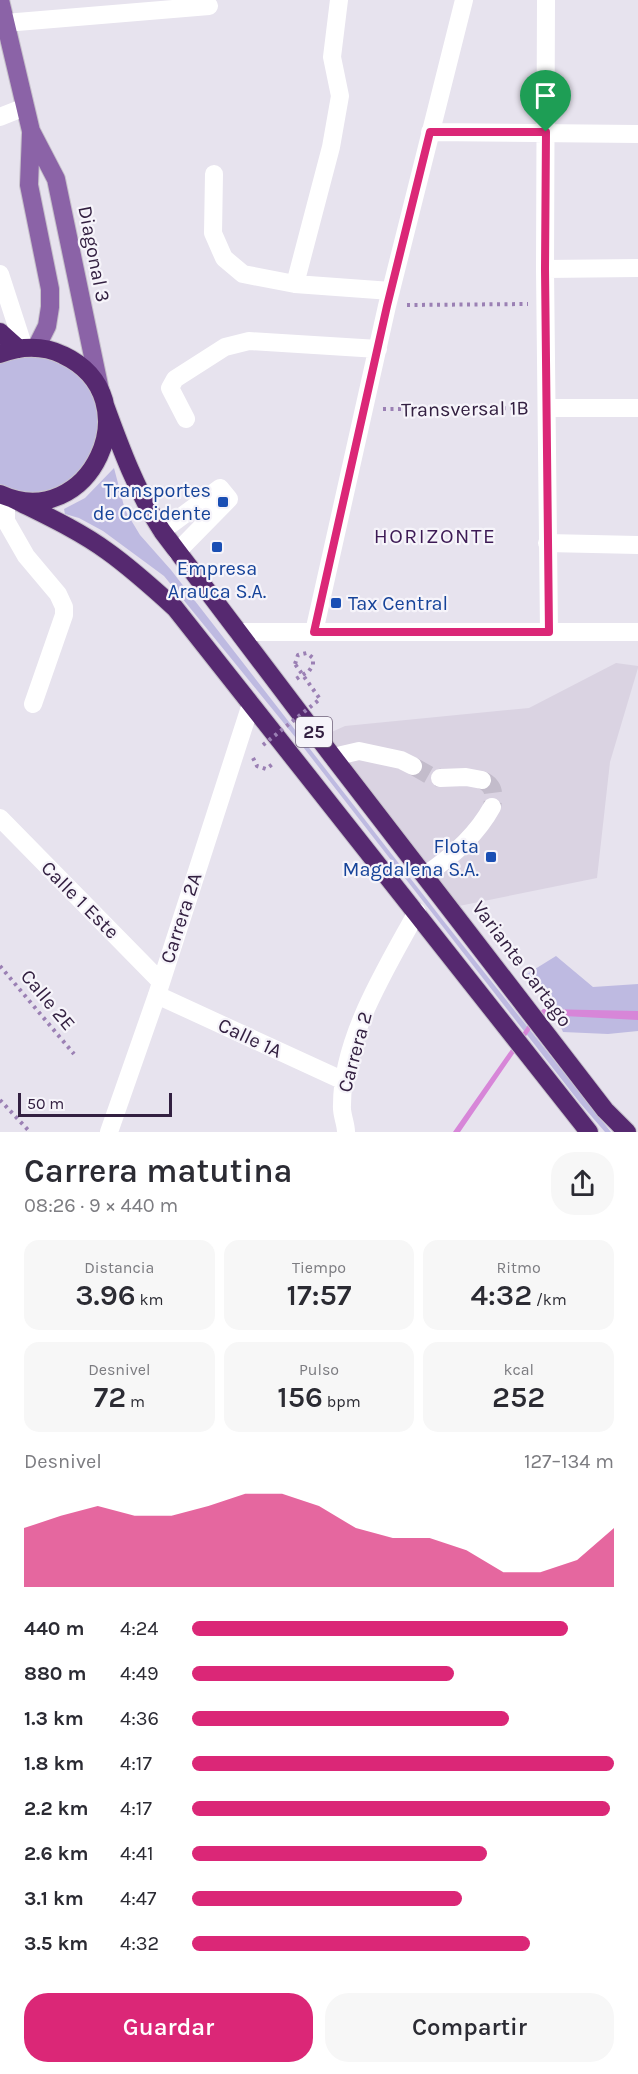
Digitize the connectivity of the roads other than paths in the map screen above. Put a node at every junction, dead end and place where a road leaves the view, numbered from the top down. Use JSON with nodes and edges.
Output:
{"nodes":[{"id":1,"x":0,"y":0,"type":"edge"},
{"id":2,"x":339,"y":0,"type":"edge"},
{"id":3,"x":464,"y":0,"type":"edge"},
{"id":4,"x":546,"y":0,"type":"edge"},
{"id":5,"x":209,"y":6,"type":"dead end"},
{"id":6,"x":5,"y":23,"type":"junction"},
{"id":7,"x":25,"y":107,"type":"junction"},
{"id":8,"x":0,"y":117,"type":"edge"},
{"id":9,"x":31,"y":131,"type":"junction"},
{"id":10,"x":430,"y":132,"type":"junction"},
{"id":11,"x":546,"y":132,"type":"junction"},
{"id":12,"x":638,"y":134,"type":"edge"},
{"id":13,"x":214,"y":174,"type":"dead end"},
{"id":14,"x":638,"y":268,"type":"edge"},
{"id":15,"x":545,"y":269,"type":"junction"},
{"id":16,"x":0,"y":274,"type":"edge"},
{"id":17,"x":295,"y":284,"type":"junction"},
{"id":18,"x":389,"y":298,"type":"junction"},
{"id":19,"x":0,"y":332,"type":"edge"},
{"id":20,"x":27,"y":348,"type":"junction"},
{"id":21,"x":378,"y":349,"type":"junction"},
{"id":22,"x":0,"y":354,"type":"edge"},
{"id":23,"x":102,"y":398,"type":"junction"},
{"id":24,"x":547,"y":408,"type":"junction"},
{"id":25,"x":638,"y":408,"type":"edge"},
{"id":26,"x":186,"y":419,"type":"dead end"},
{"id":27,"x":6,"y":497,"type":"edge"},
{"id":28,"x":162,"y":531,"type":"junction"},
{"id":29,"x":547,"y":543,"type":"junction"},
{"id":30,"x":638,"y":545,"type":"edge"},
{"id":31,"x":177,"y":552,"type":"junction"},
{"id":32,"x":238,"y":632,"type":"junction"},
{"id":33,"x":314,"y":632,"type":"junction"},
{"id":34,"x":549,"y":632,"type":"junction"},
{"id":35,"x":638,"y":632,"type":"edge"},
{"id":36,"x":33,"y":704,"type":"dead end"},
{"id":37,"x":251,"y":704,"type":"junction"},
{"id":38,"x":333,"y":758,"type":"junction"},
{"id":39,"x":413,"y":766,"type":"tunnel mouth"},
{"id":40,"x":440,"y":778,"type":"tunnel mouth"},
{"id":41,"x":482,"y":780,"type":"dead end"},
{"id":42,"x":492,"y":807,"type":"dead end"},
{"id":43,"x":0,"y":818,"type":"edge"},
{"id":44,"x":425,"y":874,"type":"junction"},
{"id":45,"x":417,"y":912,"type":"junction"},
{"id":46,"x":158,"y":988,"type":"junction"},
{"id":47,"x":344,"y":1081,"type":"junction"},
{"id":48,"x":110,"y":1132,"type":"edge"},
{"id":49,"x":347,"y":1132,"type":"edge"},
{"id":50,"x":589,"y":1132,"type":"edge"},
{"id":51,"x":627,"y":1132,"type":"edge"}],
"edges":[{"from":1,"to":6,"type":"main road","name":"Diagonal 3"},
{"from":2,"to":17,"type":"street"},
{"from":3,"to":10,"type":"street"},
{"from":4,"to":11,"type":"street"},
{"from":5,"to":6,"type":"street"},
{"from":6,"to":7,"type":"main road","name":"Diagonal 3"},
{"from":7,"to":8,"type":"street"},
{"from":7,"to":9,"type":"main road","name":"Diagonal 3"},
{"from":9,"to":20,"type":"main road","name":"Diagonal 3"},
{"from":9,"to":23,"type":"main road","name":"Diagonal 3"},
{"from":10,"to":11,"type":"street"},
{"from":10,"to":18,"type":"street"},
{"from":11,"to":12,"type":"street"},
{"from":11,"to":15,"type":"street"},
{"from":13,"to":17,"type":"street"},
{"from":14,"to":15,"type":"street"},
{"from":15,"to":24,"type":"street"},
{"from":16,"to":20,"type":"street"},
{"from":17,"to":18,"type":"street"},
{"from":18,"to":21,"type":"street"},
{"from":19,"to":20,"type":"highway","number":"25"},
{"from":20,"to":22,"type":"highway","number":"25"},
{"from":20,"to":23,"type":"highway","number":"25"},
{"from":21,"to":26,"type":"street"},
{"from":21,"to":33,"type":"street"},
{"from":23,"to":27,"type":"highway"},
{"from":23,"to":28,"type":"highway","name":"Variante Cartago","number":"25"},
{"from":24,"to":25,"type":"street","name":"Transversal 1B"},
{"from":24,"to":29,"type":"street"},
{"from":27,"to":36,"type":"street"},
{"from":27,"to":37,"type":"highway","number":"25"},
{"from":28,"to":31,"type":"highway","name":"Variante Cartago","number":"25"},
{"from":28,"to":31,"type":"street"},
{"from":29,"to":30,"type":"street"},
{"from":29,"to":34,"type":"street"},
{"from":31,"to":32,"type":"highway","name":"Variante Cartago","number":"25"},
{"from":32,"to":33,"type":"street"},
{"from":32,"to":38,"type":"highway","name":"Variante Cartago","number":"25"},
{"from":33,"to":34,"type":"street"},
{"from":34,"to":35,"type":"street"},
{"from":37,"to":45,"type":"highway","number":"25"},
{"from":37,"to":46,"type":"street","name":"Carrera 2A"},
{"from":38,"to":39,"type":"street"},
{"from":38,"to":44,"type":"highway","name":"Variante Cartago","number":"25"},
{"from":40,"to":41,"type":"street"},
{"from":42,"to":44,"type":"street"},
{"from":43,"to":46,"type":"street","name":"Calle 1 Este"},
{"from":44,"to":51,"type":"highway","name":"Variante Cartago","number":"25"},
{"from":45,"to":47,"type":"street","name":"Carrera 2"},
{"from":45,"to":50,"type":"highway","number":"25"},
{"from":46,"to":47,"type":"street","name":"Calle 1A"},
{"from":46,"to":48,"type":"street","name":"Carrera 2A"},
{"from":47,"to":49,"type":"street","name":"Carrera 2"}]}
